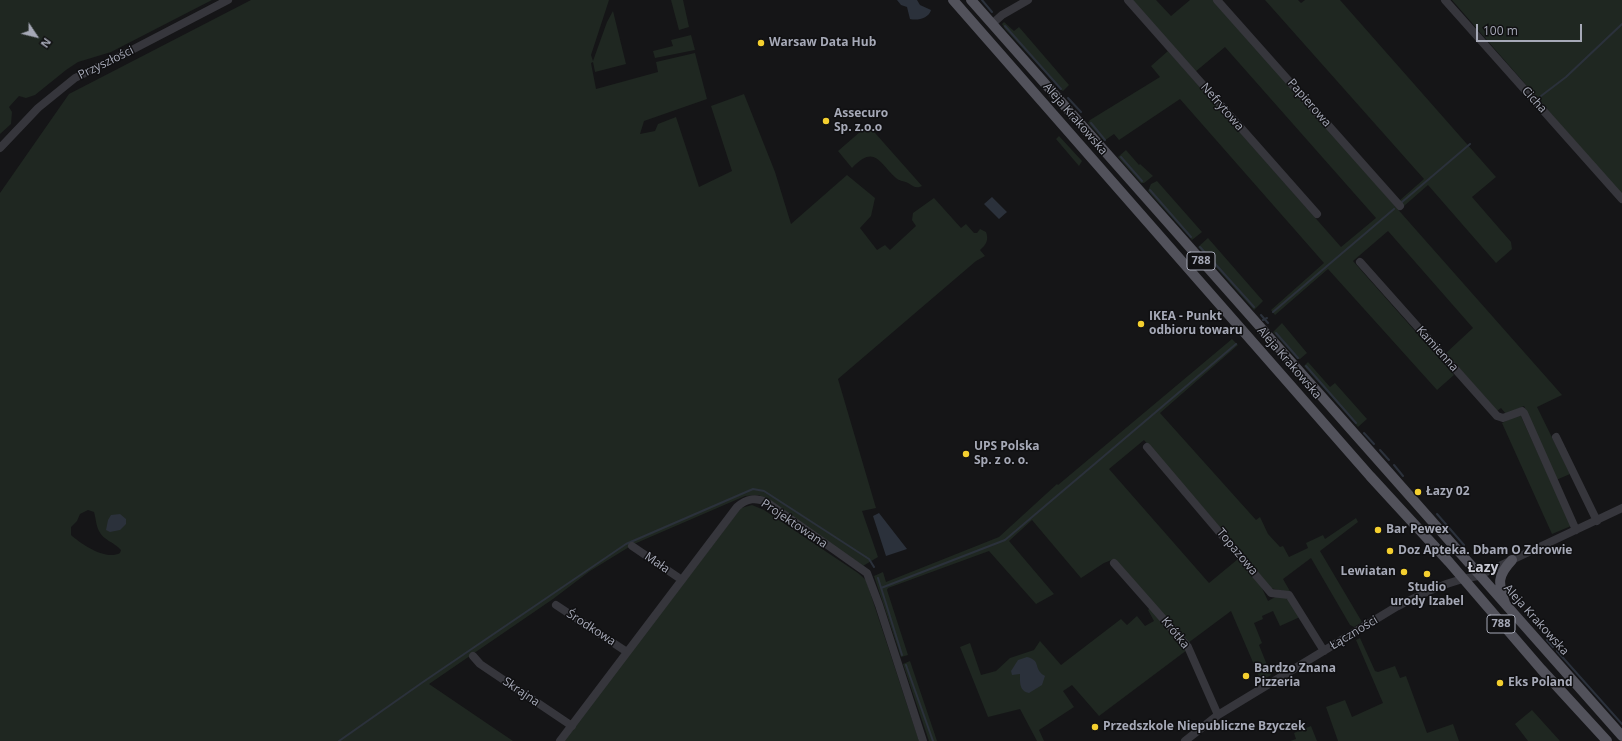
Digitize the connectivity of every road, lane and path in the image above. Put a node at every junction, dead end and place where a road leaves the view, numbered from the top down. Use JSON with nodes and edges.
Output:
{"nodes":[{"id":1,"x":228,"y":0,"type":"edge"},
{"id":2,"x":953,"y":0,"type":"edge"},
{"id":3,"x":971,"y":0,"type":"edge"},
{"id":4,"x":1028,"y":0,"type":"edge"},
{"id":5,"x":1128,"y":0,"type":"edge"},
{"id":6,"x":1217,"y":0,"type":"edge"},
{"id":7,"x":1445,"y":0,"type":"edge"},
{"id":8,"x":992,"y":24,"type":"junction"},
{"id":9,"x":0,"y":148,"type":"edge"},
{"id":10,"x":1622,"y":199,"type":"edge"},
{"id":11,"x":1400,"y":206,"type":"dead end"},
{"id":12,"x":1317,"y":214,"type":"dead end"},
{"id":13,"x":1360,"y":262,"type":"dead end"},
{"id":14,"x":1556,"y":437,"type":"dead end"},
{"id":15,"x":1147,"y":447,"type":"dead end"},
{"id":16,"x":1622,"y":508,"type":"edge"},
{"id":17,"x":1597,"y":521,"type":"junction"},
{"id":18,"x":1576,"y":530,"type":"junction"},
{"id":19,"x":632,"y":546,"type":"dead end"},
{"id":20,"x":1512,"y":560,"type":"junction"},
{"id":21,"x":1114,"y":563,"type":"dead end"},
{"id":22,"x":1478,"y":576,"type":"junction"},
{"id":23,"x":1461,"y":578,"type":"junction"},
{"id":24,"x":682,"y":580,"type":"junction"},
{"id":25,"x":556,"y":605,"type":"dead end"},
{"id":26,"x":1507,"y":606,"type":"junction"},
{"id":27,"x":1324,"y":651,"type":"junction"},
{"id":28,"x":627,"y":652,"type":"junction"},
{"id":29,"x":473,"y":656,"type":"dead end"},
{"id":30,"x":1218,"y":715,"type":"junction"},
{"id":31,"x":572,"y":726,"type":"junction"},
{"id":32,"x":1622,"y":736,"type":"edge"},
{"id":33,"x":560,"y":741,"type":"edge"},
{"id":34,"x":923,"y":741,"type":"edge"},
{"id":35,"x":1185,"y":741,"type":"edge"},
{"id":36,"x":1607,"y":741,"type":"edge"}],
"edges":[{"from":1,"to":9,"type":"street","name":"Przyszłości"},
{"from":2,"to":23,"type":"main road","name":"Aleja Krakowska","number":"788"},
{"from":3,"to":8,"type":"main road","name":"Aleja Krakowska","number":"788"},
{"from":4,"to":8,"type":"street"},
{"from":5,"to":12,"type":"street","name":"Nefrytowa"},
{"from":6,"to":11,"type":"street","name":"Papierowa"},
{"from":7,"to":10,"type":"street","name":"Cicha"},
{"from":8,"to":22,"type":"main road","name":"Aleja Krakowska","number":"788"},
{"from":13,"to":18,"type":"street","name":"Kamienna"},
{"from":14,"to":17,"type":"street"},
{"from":15,"to":27,"type":"street","name":"Topazowa"},
{"from":16,"to":17,"type":"street","name":"Łączności"},
{"from":17,"to":18,"type":"street","name":"Łączności"},
{"from":18,"to":20,"type":"street","name":"Łączności"},
{"from":19,"to":24,"type":"street","name":"Mała"},
{"from":20,"to":22,"type":"street","name":"Łączności"},
{"from":20,"to":26,"type":"main road"},
{"from":21,"to":30,"type":"street","name":"Krótka"},
{"from":22,"to":23,"type":"street","name":"Łączności"},
{"from":22,"to":26,"type":"main road","name":"Aleja Krakowska","number":"788"},
{"from":23,"to":27,"type":"street","name":"Łączności"},
{"from":23,"to":36,"type":"main road","name":"Aleja Krakowska","number":"788"},
{"from":24,"to":28,"type":"street","name":"Projektowana"},
{"from":24,"to":34,"type":"street","name":"Projektowana"},
{"from":25,"to":28,"type":"street","name":"Środkowa"},
{"from":26,"to":32,"type":"main road","name":"Aleja Krakowska","number":"788"},
{"from":27,"to":30,"type":"street","name":"Łączności"},
{"from":28,"to":31,"type":"street","name":"Projektowana"},
{"from":29,"to":31,"type":"street","name":"Skrajna"},
{"from":30,"to":35,"type":"street","name":"Łączności"},
{"from":31,"to":33,"type":"street","name":"Projektowana"}]}
